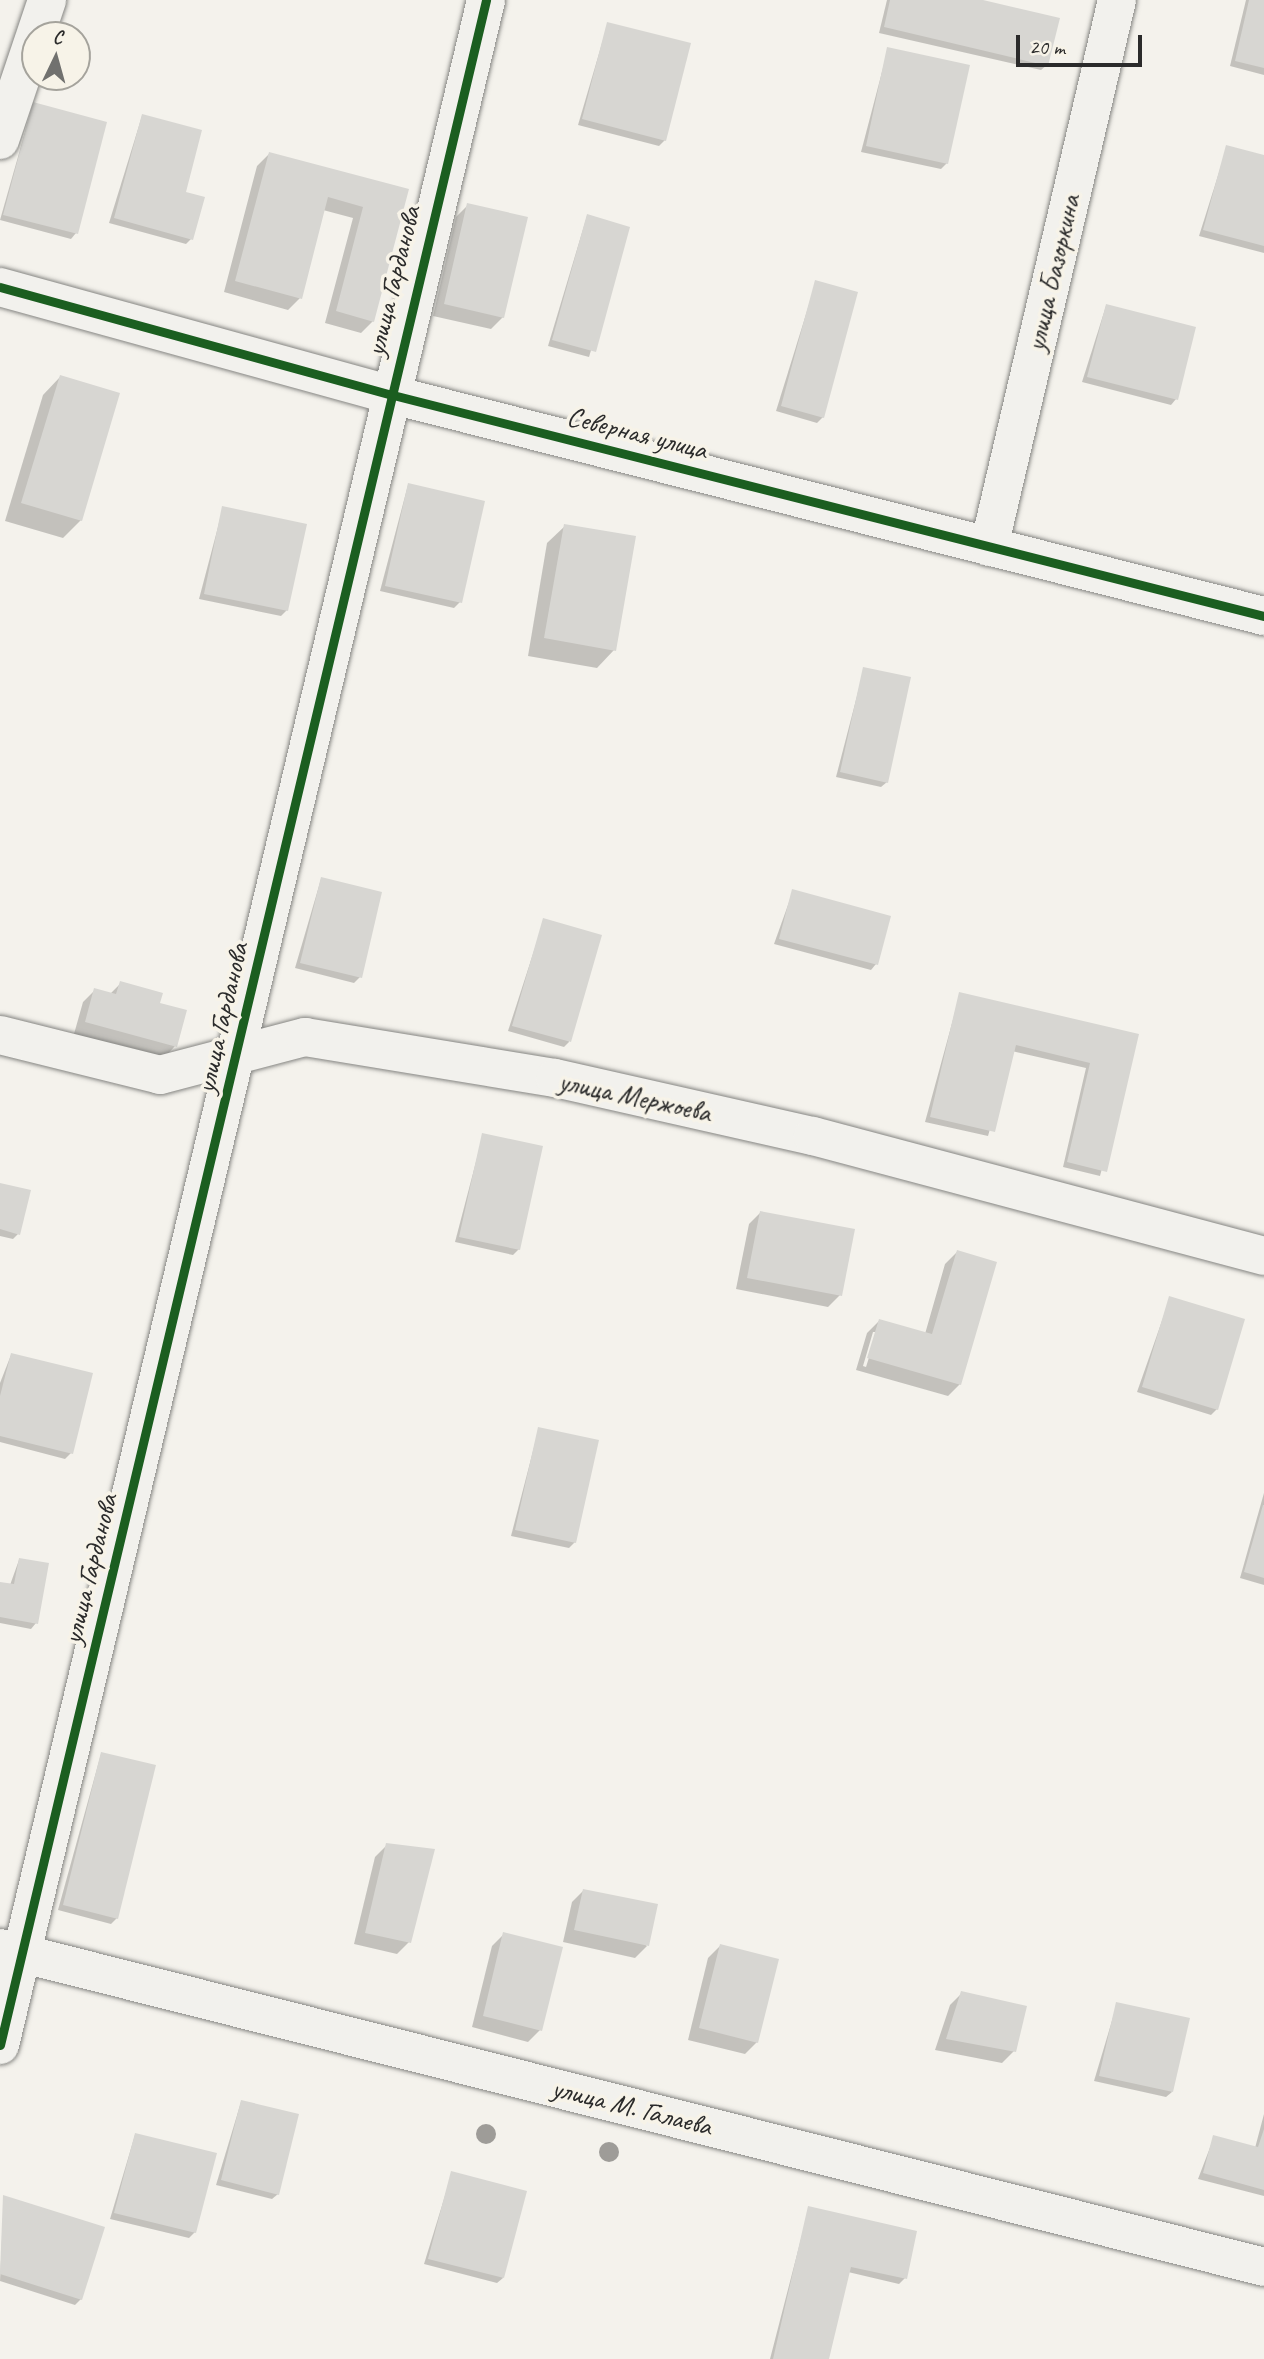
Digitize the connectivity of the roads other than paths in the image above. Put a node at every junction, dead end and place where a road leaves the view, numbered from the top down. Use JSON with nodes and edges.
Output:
{"nodes":[{"id":1,"x":47,"y":0,"type":"edge"},
{"id":2,"x":486,"y":0,"type":"edge"},
{"id":3,"x":1117,"y":0,"type":"edge"},
{"id":4,"x":0,"y":140,"type":"edge"},
{"id":5,"x":0,"y":287,"type":"edge"},
{"id":6,"x":388,"y":394,"type":"junction"},
{"id":7,"x":989,"y":547,"type":"junction"},
{"id":8,"x":1264,"y":616,"type":"edge"},
{"id":9,"x":0,"y":1035,"type":"edge"},
{"id":10,"x":237,"y":1057,"type":"junction"},
{"id":11,"x":1264,"y":1256,"type":"edge"},
{"id":12,"x":10,"y":1950,"type":"edge"},
{"id":13,"x":0,"y":2046,"type":"edge"},
{"id":14,"x":1264,"y":2267,"type":"edge"}],
"edges":[{"from":1,"to":4,"type":"street"},
{"from":2,"to":6,"type":"street","name":"улица Гарданова"},
{"from":3,"to":7,"type":"street","name":"улица Базоркина"},
{"from":5,"to":6,"type":"street","name":"Северная улица"},
{"from":6,"to":7,"type":"street","name":"Северная улица"},
{"from":6,"to":10,"type":"street","name":"улица Гарданова"},
{"from":7,"to":8,"type":"street","name":"Северная улица"},
{"from":9,"to":10,"type":"street","name":"улица Мержоева"},
{"from":10,"to":11,"type":"street","name":"улица Мержоева"},
{"from":10,"to":12,"type":"street","name":"улица Гарданова"},
{"from":12,"to":13,"type":"street","name":"улица Гарданова"},
{"from":12,"to":14,"type":"street","name":"улица М. Галаева"}]}
